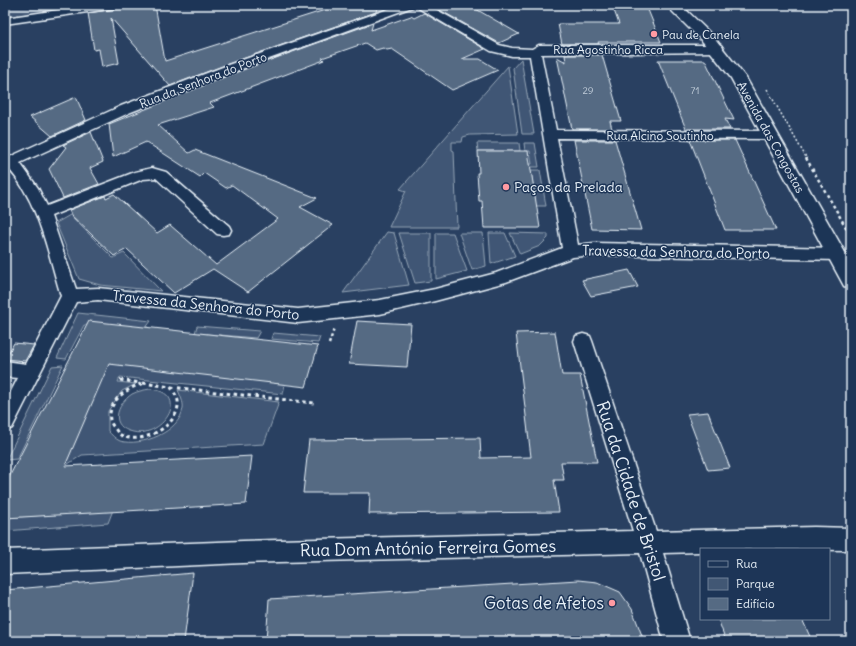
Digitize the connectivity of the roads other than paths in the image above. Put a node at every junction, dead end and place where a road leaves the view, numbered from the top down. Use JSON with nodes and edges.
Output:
{"nodes":[{"id":1,"x":115,"y":5,"type":"edge"},
{"id":2,"x":420,"y":5,"type":"edge"},
{"id":3,"x":673,"y":5,"type":"edge"},
{"id":4,"x":407,"y":6,"type":"edge"},
{"id":5,"x":5,"y":20,"type":"edge"},
{"id":6,"x":717,"y":48,"type":"junction"},
{"id":7,"x":535,"y":53,"type":"junction"},
{"id":8,"x":550,"y":134,"type":"junction"},
{"id":9,"x":769,"y":135,"type":"junction"},
{"id":10,"x":8,"y":163,"type":"edge"},
{"id":11,"x":43,"y":214,"type":"junction"},
{"id":12,"x":223,"y":230,"type":"dead end"},
{"id":13,"x":571,"y":251,"type":"junction"},
{"id":14,"x":837,"y":254,"type":"junction"},
{"id":15,"x":851,"y":281,"type":"edge"},
{"id":16,"x":70,"y":296,"type":"junction"},
{"id":17,"x":583,"y":341,"type":"dead end"},
{"id":18,"x":5,"y":369,"type":"edge"},
{"id":19,"x":31,"y":372,"type":"junction"},
{"id":20,"x":5,"y":422,"type":"edge"},
{"id":21,"x":851,"y":539,"type":"edge"},
{"id":22,"x":648,"y":542,"type":"junction"},
{"id":23,"x":5,"y":562,"type":"edge"},
{"id":24,"x":677,"y":641,"type":"edge"}],
"edges":[{"from":1,"to":5,"type":"street"},
{"from":2,"to":7,"type":"street"},
{"from":3,"to":6,"type":"main road","name":"Avenida das Congostas"},
{"from":4,"to":10,"type":"street","name":"Rua da Senhora do Porto"},
{"from":6,"to":7,"type":"street","name":"Rua Agostinho Ricca"},
{"from":6,"to":9,"type":"main road","name":"Avenida das Congostas"},
{"from":7,"to":8,"type":"street","name":"Rua Agostinho Ricca"},
{"from":8,"to":9,"type":"street","name":"Rua Alcino Soutinho"},
{"from":8,"to":13,"type":"street","name":"Rua Agostinho Ricca"},
{"from":9,"to":14,"type":"main road","name":"Avenida das Congostas"},
{"from":10,"to":11,"type":"street"},
{"from":11,"to":12,"type":"street"},
{"from":11,"to":16,"type":"street"},
{"from":13,"to":14,"type":"street","name":"Travessa da Senhora do Porto"},
{"from":13,"to":16,"type":"street","name":"Travessa da Senhora do Porto"},
{"from":14,"to":15,"type":"main road","name":"Avenida das Congostas"},
{"from":16,"to":19,"type":"street"},
{"from":17,"to":22,"type":"street","name":"Rua da Cidade de Bristol"},
{"from":18,"to":19,"type":"street"},
{"from":19,"to":20,"type":"street"},
{"from":21,"to":22,"type":"street","name":"Rua Dom António Ferreira Gomes"},
{"from":22,"to":23,"type":"street","name":"Rua Dom António Ferreira Gomes"},
{"from":22,"to":24,"type":"street","name":"Rua da Cidade de Bristol"}]}
